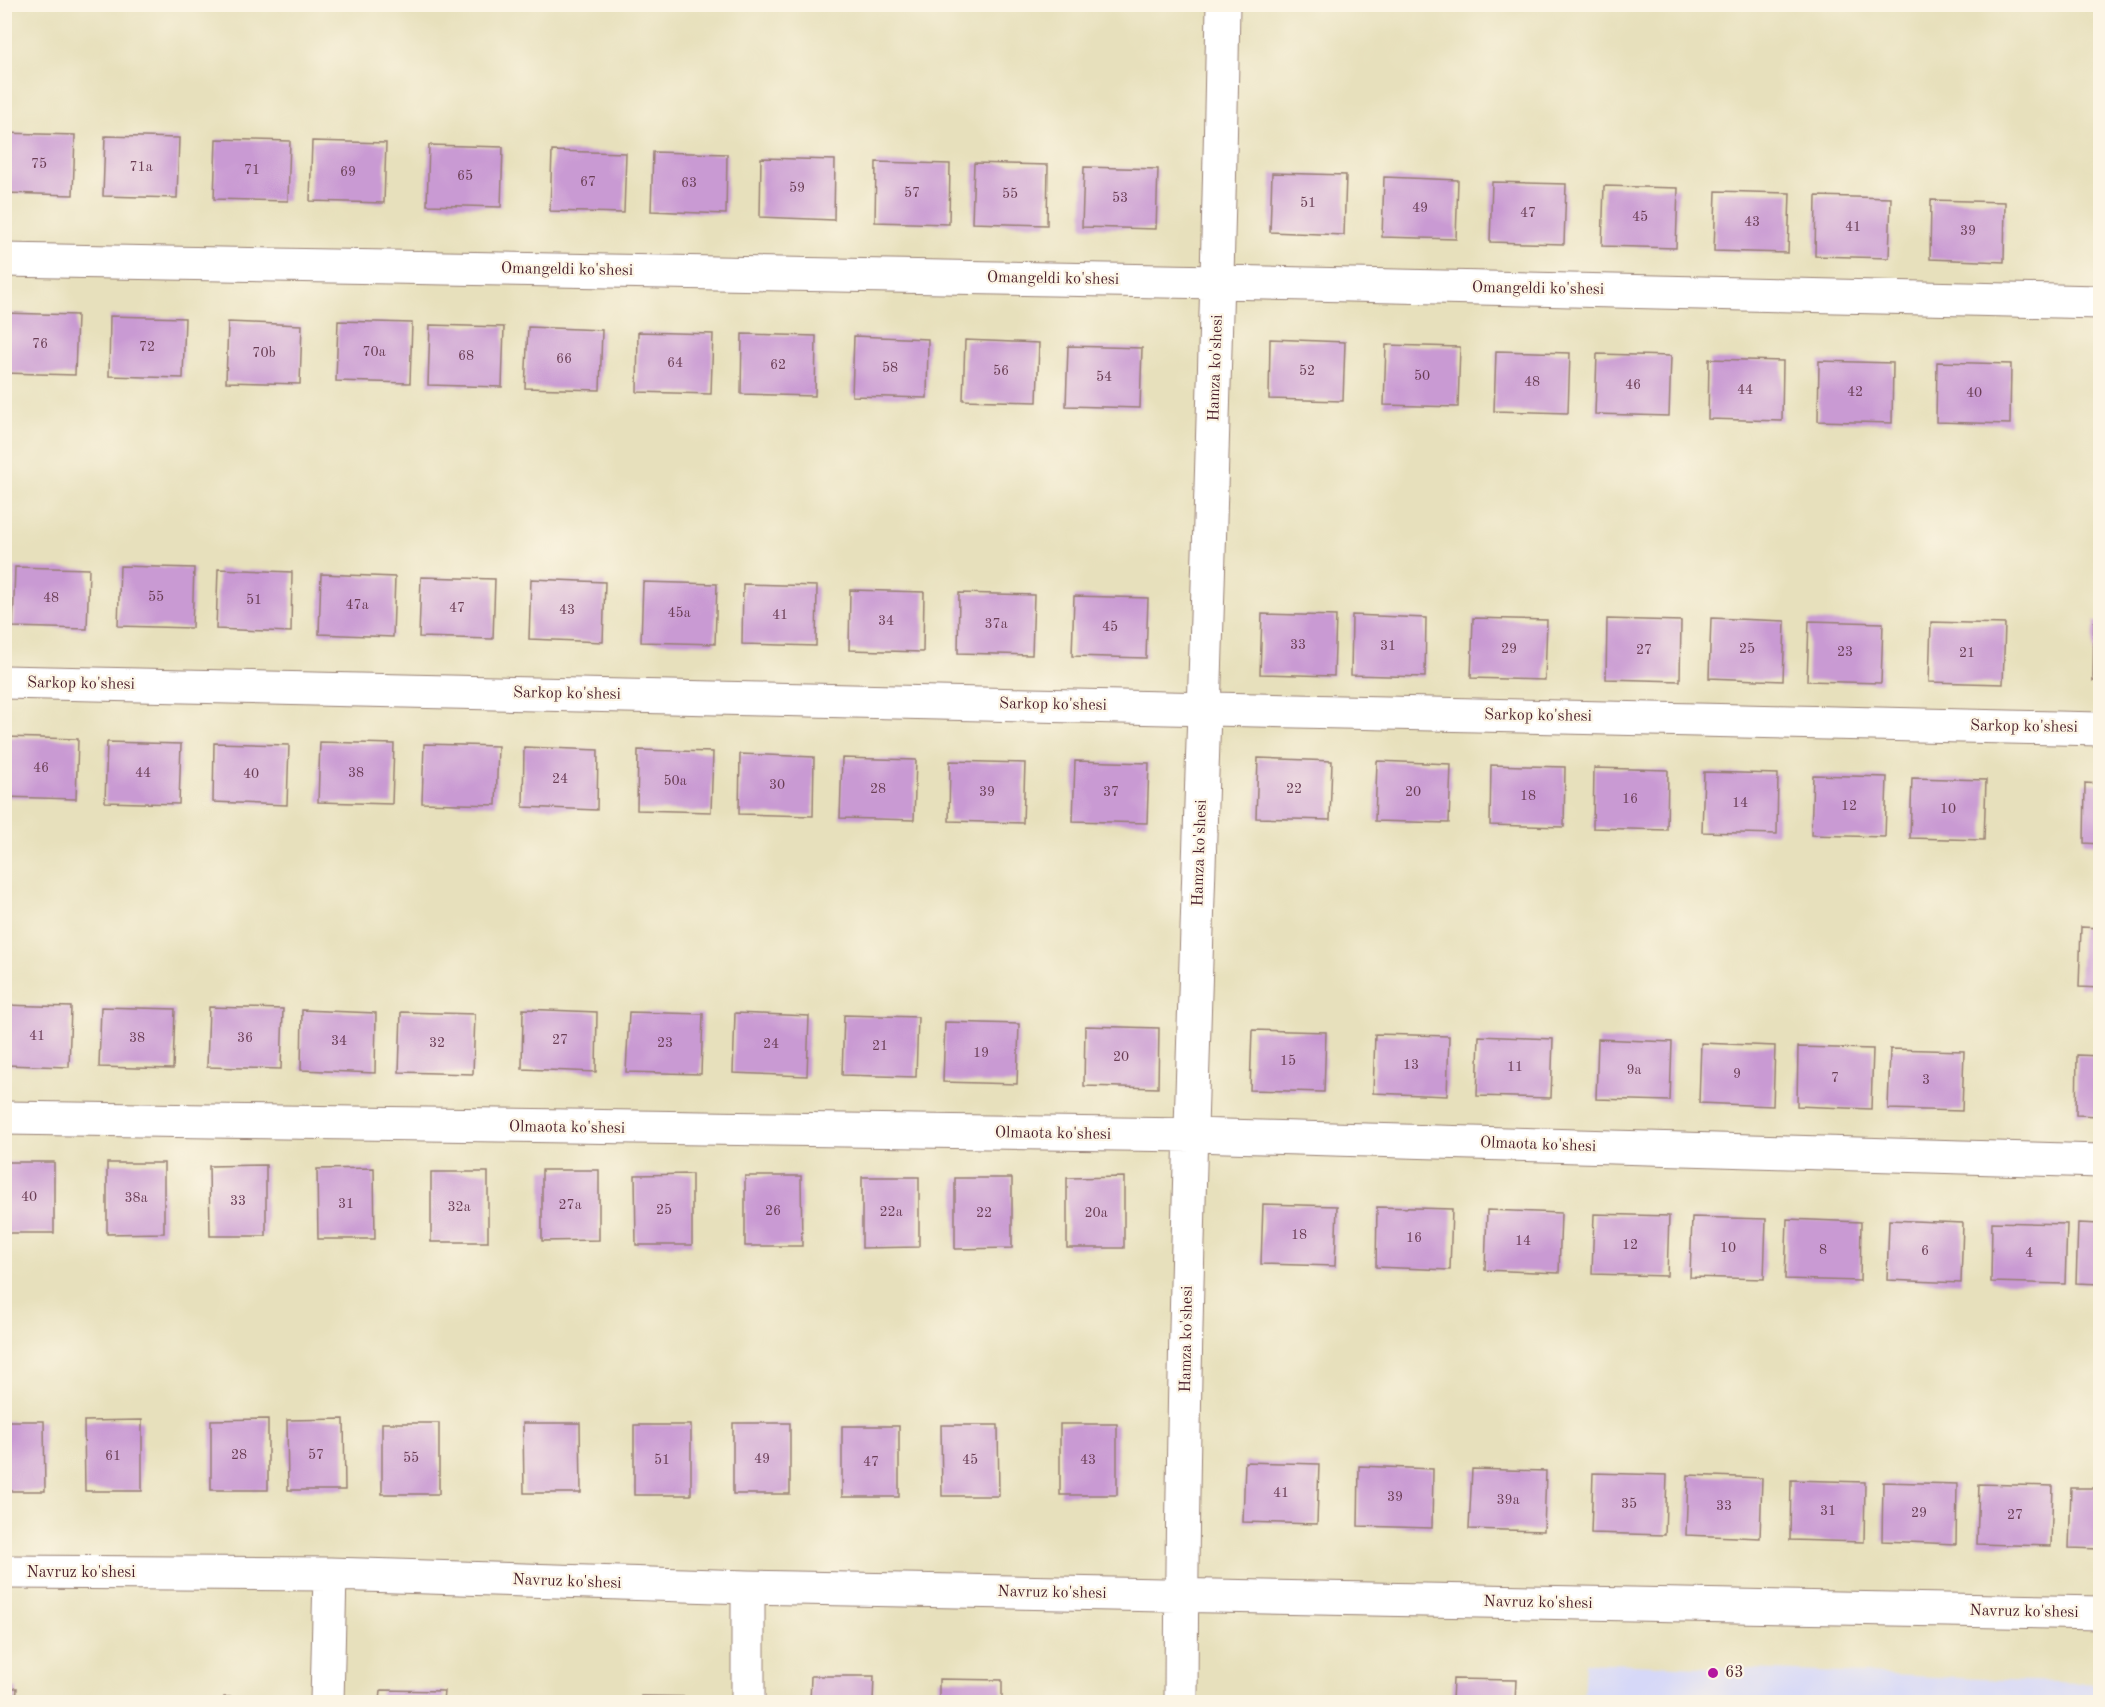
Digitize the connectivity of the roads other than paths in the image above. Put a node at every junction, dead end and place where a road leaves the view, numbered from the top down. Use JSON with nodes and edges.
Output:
{"nodes":[{"id":1,"x":1223,"y":4,"type":"edge"},
{"id":2,"x":4,"y":260,"type":"edge"},
{"id":3,"x":1219,"y":282,"type":"junction"},
{"id":4,"x":2100,"y":302,"type":"edge"},
{"id":5,"x":4,"y":682,"type":"edge"},
{"id":6,"x":1204,"y":708,"type":"junction"},
{"id":7,"x":2100,"y":729,"type":"edge"},
{"id":8,"x":4,"y":1118,"type":"edge"},
{"id":9,"x":1191,"y":1135,"type":"junction"},
{"id":10,"x":2100,"y":1161,"type":"edge"},
{"id":11,"x":4,"y":1572,"type":"edge"},
{"id":12,"x":330,"y":1574,"type":"junction"},
{"id":13,"x":748,"y":1587,"type":"junction"},
{"id":14,"x":1182,"y":1596,"type":"junction"},
{"id":15,"x":2100,"y":1613,"type":"edge"},
{"id":16,"x":327,"y":1702,"type":"edge"},
{"id":17,"x":748,"y":1702,"type":"edge"},
{"id":18,"x":1181,"y":1702,"type":"edge"}],
"edges":[{"from":1,"to":3,"type":"street","name":"Hamza ko'shesi"},
{"from":2,"to":3,"type":"street","name":"Omangeldi ko'shesi"},
{"from":3,"to":4,"type":"street","name":"Omangeldi ko'shesi"},
{"from":3,"to":6,"type":"street","name":"Hamza ko'shesi"},
{"from":5,"to":6,"type":"street","name":"Sarkop ko'shesi"},
{"from":6,"to":7,"type":"street","name":"Sarkop ko'shesi"},
{"from":6,"to":9,"type":"street","name":"Hamza ko'shesi"},
{"from":8,"to":9,"type":"street","name":"Olmaota ko'shesi"},
{"from":9,"to":10,"type":"street","name":"Olmaota ko'shesi"},
{"from":9,"to":14,"type":"street","name":"Hamza ko'shesi"},
{"from":11,"to":12,"type":"street","name":"Navruz ko'shesi"},
{"from":12,"to":13,"type":"street","name":"Navruz ko'shesi"},
{"from":12,"to":16,"type":"street"},
{"from":13,"to":14,"type":"street","name":"Navruz ko'shesi"},
{"from":13,"to":17,"type":"street"},
{"from":14,"to":15,"type":"street","name":"Navruz ko'shesi"},
{"from":14,"to":18,"type":"street","name":"Hamza ko'shesi"}]}
